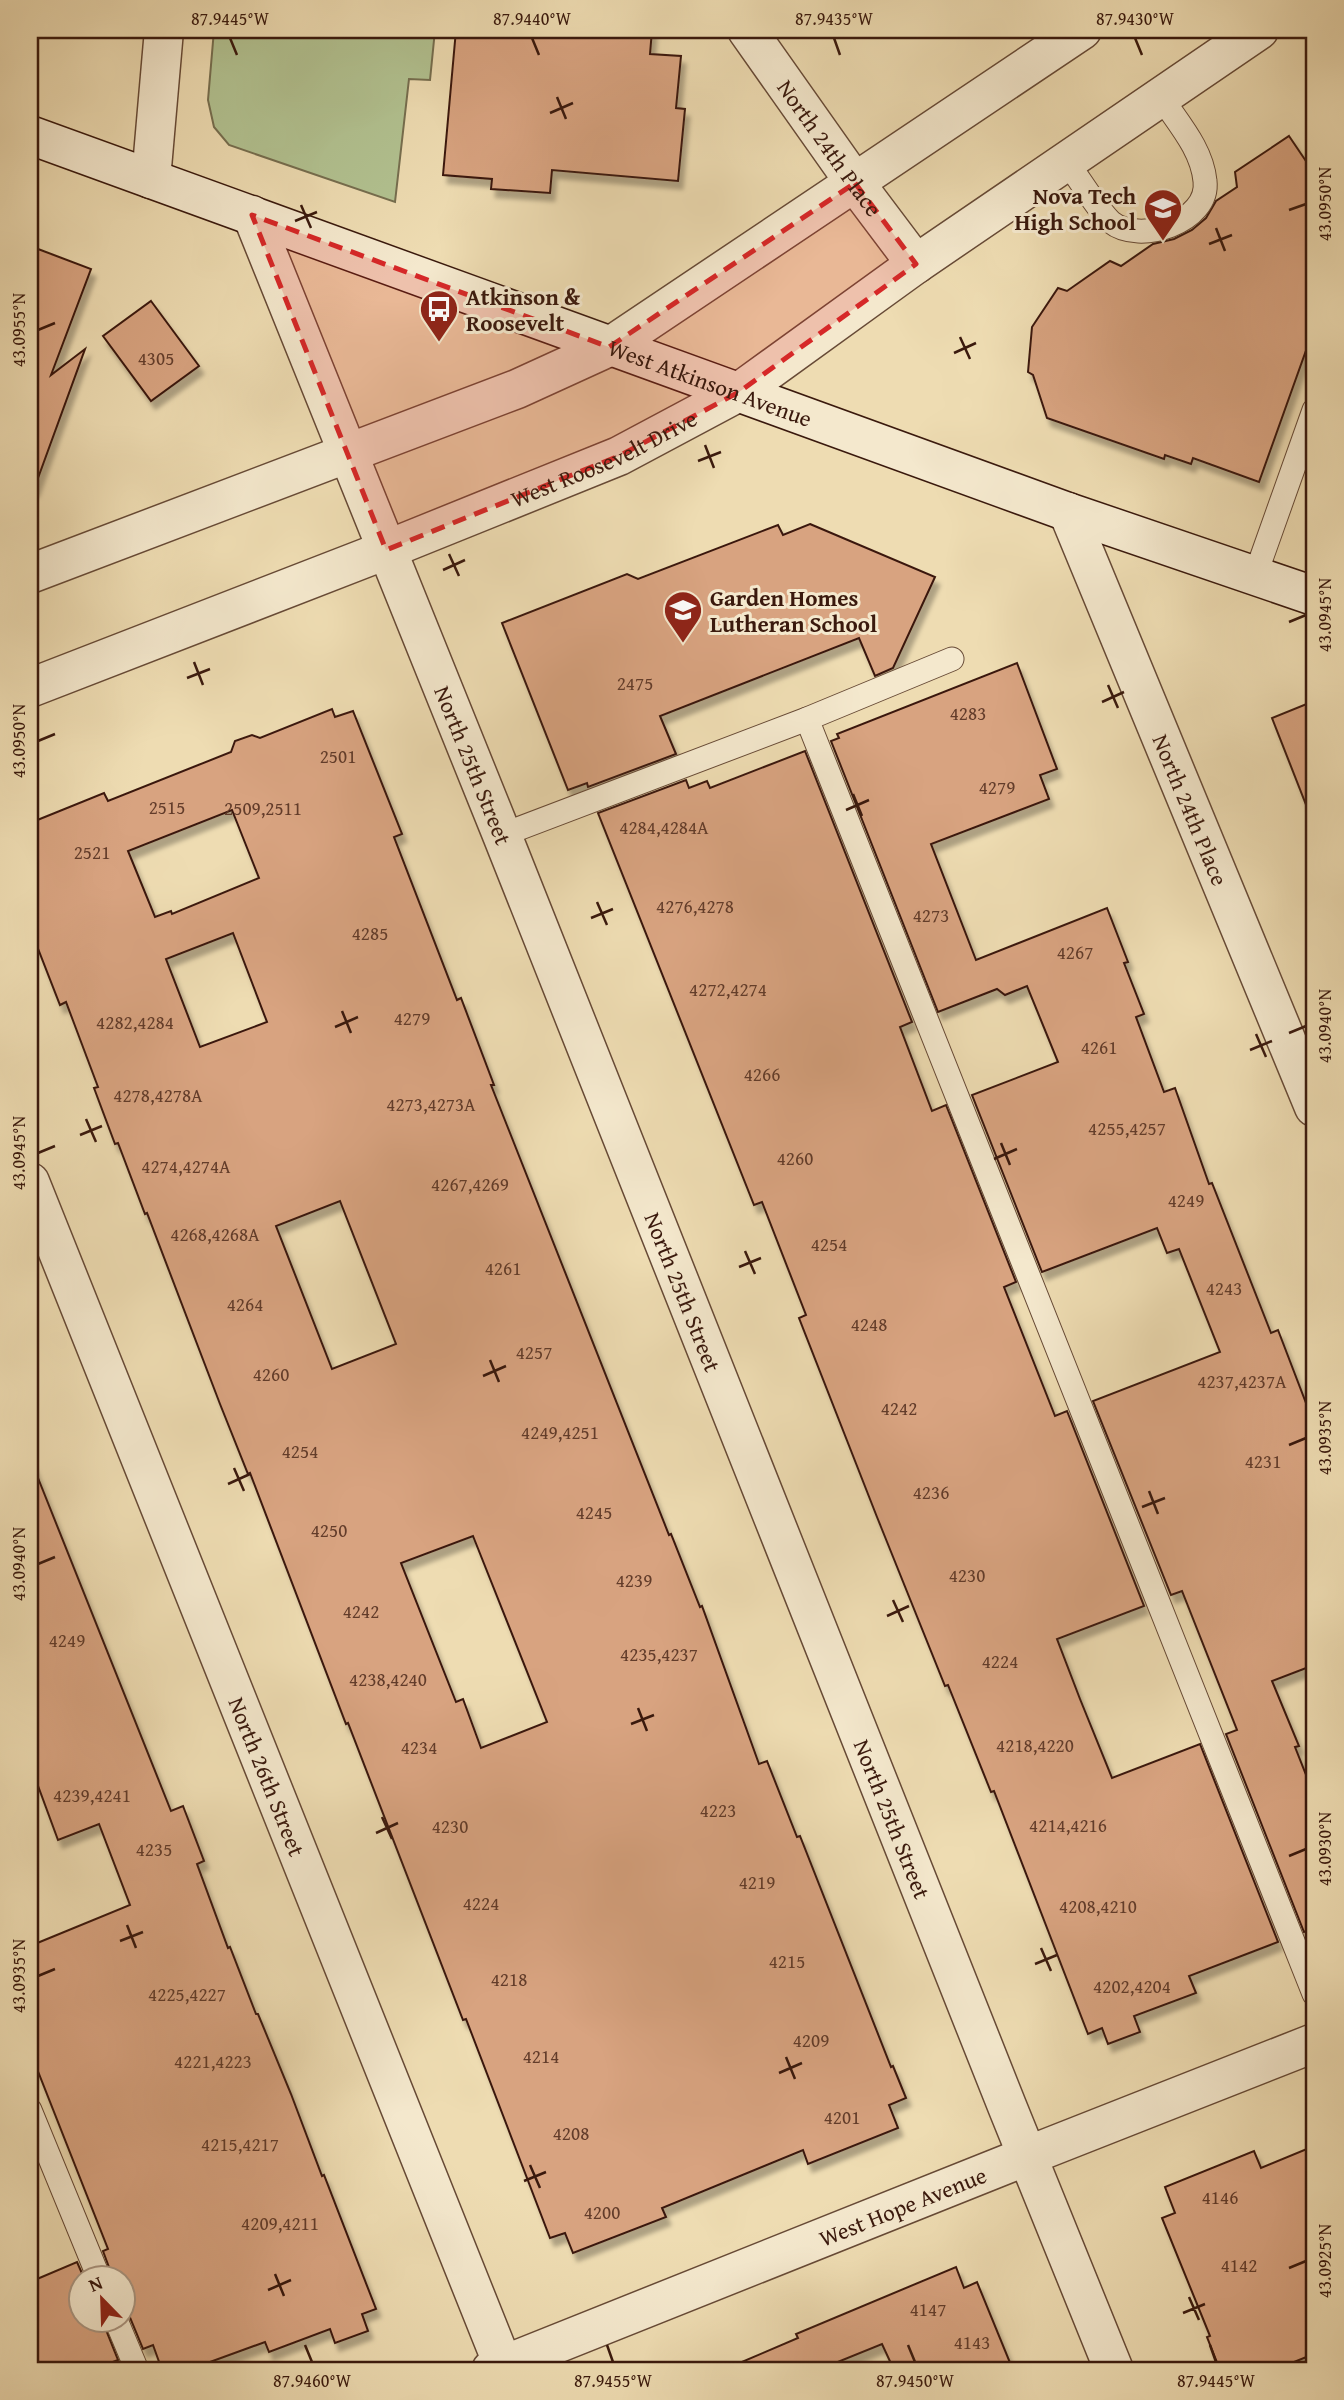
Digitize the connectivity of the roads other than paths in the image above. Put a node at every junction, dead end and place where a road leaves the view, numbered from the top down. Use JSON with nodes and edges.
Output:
{"nodes":[{"id":1,"x":164,"y":30,"type":"edge"},
{"id":2,"x":747,"y":30,"type":"edge"},
{"id":3,"x":1082,"y":30,"type":"edge"},
{"id":4,"x":1259,"y":30,"type":"edge"},
{"id":5,"x":1161,"y":97,"type":"junction"},
{"id":6,"x":30,"y":135,"type":"edge"},
{"id":7,"x":1066,"y":161,"type":"junction"},
{"id":8,"x":150,"y":178,"type":"junction"},
{"id":9,"x":855,"y":183,"type":"junction"},
{"id":10,"x":252,"y":215,"type":"junction"},
{"id":11,"x":916,"y":264,"type":"junction"},
{"id":12,"x":609,"y":347,"type":"junction"},
{"id":13,"x":739,"y":392,"type":"junction"},
{"id":14,"x":1314,"y":410,"type":"edge"},
{"id":15,"x":348,"y":452,"type":"junction"},
{"id":16,"x":1068,"y":512,"type":"junction"},
{"id":17,"x":386,"y":550,"type":"junction"},
{"id":18,"x":30,"y":574,"type":"edge"},
{"id":19,"x":1255,"y":576,"type":"junction"},
{"id":20,"x":1314,"y":596,"type":"edge"},
{"id":21,"x":952,"y":659,"type":"dead end"},
{"id":22,"x":30,"y":688,"type":"edge"},
{"id":23,"x":807,"y":719,"type":"junction"},
{"id":24,"x":502,"y":835,"type":"junction"},
{"id":25,"x":1314,"y":1107,"type":"edge"},
{"id":26,"x":30,"y":1182,"type":"edge"},
{"id":27,"x":1314,"y":1994,"type":"edge"},
{"id":28,"x":1314,"y":2043,"type":"edge"},
{"id":29,"x":30,"y":2110,"type":"edge"},
{"id":30,"x":1027,"y":2155,"type":"junction"},
{"id":31,"x":94,"y":2264,"type":"edge"},
{"id":32,"x":122,"y":2334,"type":"edge"},
{"id":33,"x":500,"y":2369,"type":"edge"},
{"id":34,"x":137,"y":2370,"type":"edge"},
{"id":35,"x":1114,"y":2370,"type":"edge"}],
"edges":[{"from":1,"to":8,"type":"street"},
{"from":2,"to":9,"type":"street","name":"North 24th Place"},
{"from":3,"to":9,"type":"street"},
{"from":4,"to":5,"type":"street","name":"West Roosevelt Drive"},
{"from":5,"to":7,"type":"street","name":"West Roosevelt Drive"},
{"from":5,"to":7,"type":"lane"},
{"from":6,"to":8,"type":"street","name":"West Atkinson Avenue"},
{"from":7,"to":11,"type":"street","name":"West Roosevelt Drive"},
{"from":8,"to":10,"type":"street","name":"West Atkinson Avenue"},
{"from":9,"to":11,"type":"street","name":"North 24th Place"},
{"from":9,"to":12,"type":"street"},
{"from":10,"to":12,"type":"street","name":"West Atkinson Avenue"},
{"from":10,"to":15,"type":"street","name":"North 25th Street"},
{"from":11,"to":13,"type":"street","name":"West Roosevelt Drive"},
{"from":12,"to":13,"type":"street","name":"West Atkinson Avenue"},
{"from":12,"to":15,"type":"street"},
{"from":13,"to":16,"type":"street","name":"West Atkinson Avenue"},
{"from":13,"to":17,"type":"street","name":"West Roosevelt Drive"},
{"from":14,"to":19,"type":"lane"},
{"from":15,"to":17,"type":"street","name":"North 25th Street"},
{"from":15,"to":18,"type":"street"},
{"from":16,"to":19,"type":"street","name":"West Atkinson Avenue"},
{"from":16,"to":25,"type":"street","name":"North 24th Place"},
{"from":17,"to":22,"type":"street","name":"West Roosevelt Drive"},
{"from":17,"to":24,"type":"street","name":"North 25th Street"},
{"from":19,"to":20,"type":"street","name":"West Atkinson Avenue"},
{"from":21,"to":23,"type":"lane"},
{"from":23,"to":24,"type":"lane"},
{"from":23,"to":27,"type":"lane"},
{"from":24,"to":30,"type":"street","name":"North 25th Street"},
{"from":26,"to":33,"type":"street","name":"North 26th Street"},
{"from":28,"to":30,"type":"street","name":"West Hope Avenue"},
{"from":29,"to":31,"type":"lane"},
{"from":30,"to":33,"type":"street","name":"West Hope Avenue"},
{"from":30,"to":35,"type":"street","name":"North 25th Street"},
{"from":32,"to":34,"type":"lane"}]}
